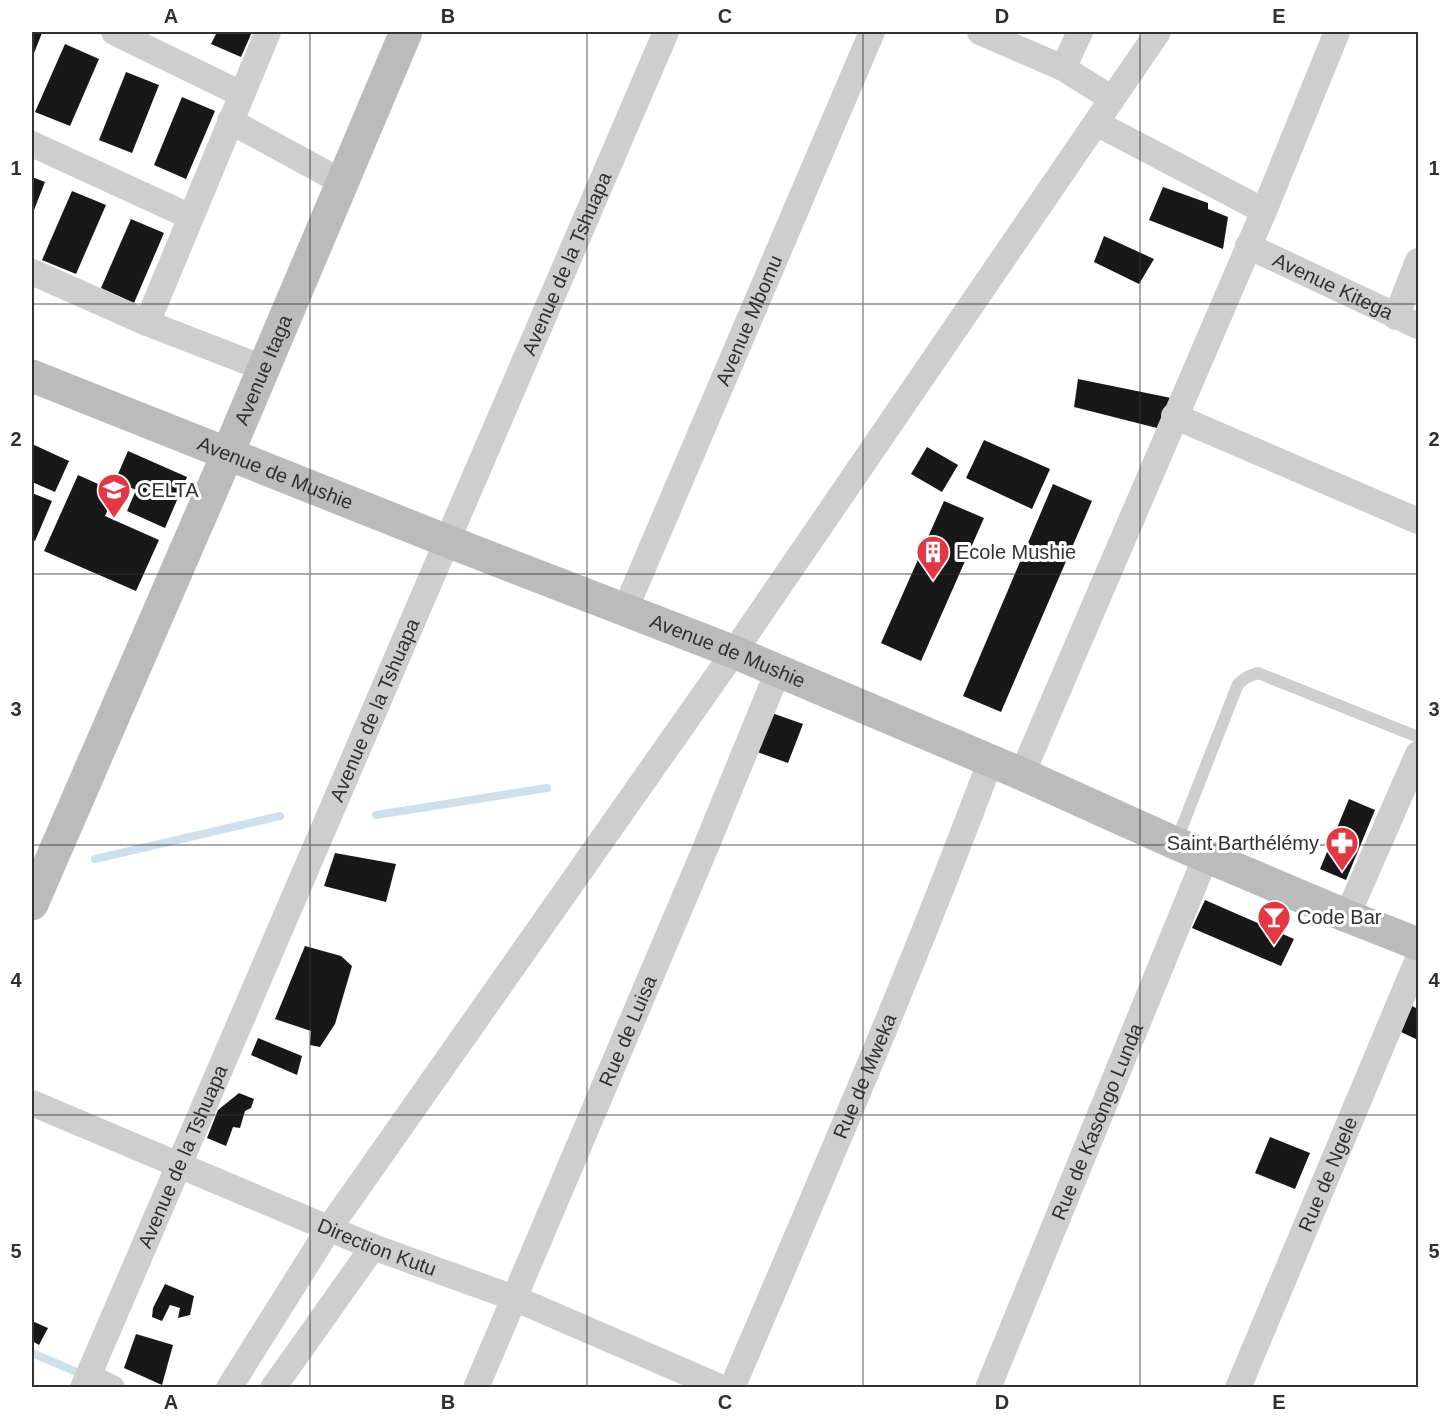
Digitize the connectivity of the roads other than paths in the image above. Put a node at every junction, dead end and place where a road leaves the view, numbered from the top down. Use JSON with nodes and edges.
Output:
{"nodes":[{"id":1,"x":114,"y":32,"type":"edge"},
{"id":2,"x":268,"y":32,"type":"edge"},
{"id":3,"x":406,"y":32,"type":"edge"},
{"id":4,"x":666,"y":32,"type":"edge"},
{"id":5,"x":872,"y":32,"type":"edge"},
{"id":6,"x":980,"y":32,"type":"edge"},
{"id":7,"x":1080,"y":32,"type":"edge"},
{"id":8,"x":1158,"y":32,"type":"edge"},
{"id":9,"x":1337,"y":32,"type":"edge"},
{"id":10,"x":1063,"y":68,"type":"junction"},
{"id":11,"x":241,"y":94,"type":"junction"},
{"id":12,"x":1111,"y":98,"type":"junction"},
{"id":13,"x":230,"y":121,"type":"junction"},
{"id":14,"x":1096,"y":123,"type":"junction"},
{"id":15,"x":32,"y":144,"type":"edge"},
{"id":16,"x":342,"y":182,"type":"junction"},
{"id":17,"x":1264,"y":211,"type":"junction"},
{"id":18,"x":191,"y":217,"type":"junction"},
{"id":19,"x":1248,"y":246,"type":"junction"},
{"id":20,"x":1419,"y":261,"type":"edge"},
{"id":21,"x":32,"y":272,"type":"edge"},
{"id":22,"x":1407,"y":322,"type":"edge"},
{"id":23,"x":147,"y":323,"type":"junction"},
{"id":24,"x":263,"y":368,"type":"junction"},
{"id":25,"x":32,"y":376,"type":"edge"},
{"id":26,"x":1174,"y":416,"type":"junction"},
{"id":27,"x":227,"y":455,"type":"junction"},
{"id":28,"x":1419,"y":521,"type":"edge"},
{"id":29,"x":447,"y":541,"type":"junction"},
{"id":30,"x":625,"y":610,"type":"junction"},
{"id":31,"x":734,"y":652,"type":"junction"},
{"id":32,"x":778,"y":672,"type":"junction"},
{"id":33,"x":1419,"y":737,"type":"edge"},
{"id":34,"x":1419,"y":754,"type":"edge"},
{"id":35,"x":990,"y":762,"type":"junction"},
{"id":36,"x":1022,"y":774,"type":"junction"},
{"id":37,"x":1175,"y":843,"type":"junction"},
{"id":38,"x":1206,"y":856,"type":"junction"},
{"id":39,"x":32,"y":904,"type":"edge"},
{"id":40,"x":1347,"y":916,"type":"junction"},
{"id":41,"x":1419,"y":944,"type":"edge"},
{"id":42,"x":1419,"y":958,"type":"edge"},
{"id":43,"x":32,"y":1102,"type":"edge"},
{"id":44,"x":179,"y":1164,"type":"junction"},
{"id":45,"x":330,"y":1227,"type":"junction"},
{"id":46,"x":373,"y":1247,"type":"junction"},
{"id":47,"x":514,"y":1298,"type":"junction"},
{"id":48,"x":86,"y":1382,"type":"edge"},
{"id":49,"x":112,"y":1388,"type":"edge"},
{"id":50,"x":229,"y":1388,"type":"edge"},
{"id":51,"x":273,"y":1388,"type":"edge"},
{"id":52,"x":476,"y":1388,"type":"edge"},
{"id":53,"x":722,"y":1388,"type":"edge"},
{"id":54,"x":732,"y":1388,"type":"edge"},
{"id":55,"x":988,"y":1388,"type":"edge"},
{"id":56,"x":1238,"y":1388,"type":"edge"}],
"edges":[{"from":1,"to":11,"type":"street"},
{"from":2,"to":11,"type":"street"},
{"from":3,"to":16,"type":"street","name":"Avenue Itaga"},
{"from":4,"to":29,"type":"street","name":"Avenue de la Tshuapa"},
{"from":5,"to":30,"type":"street","name":"Avenue Mbomu"},
{"from":6,"to":10,"type":"street"},
{"from":7,"to":10,"type":"street"},
{"from":8,"to":12,"type":"street"},
{"from":9,"to":17,"type":"street"},
{"from":10,"to":12,"type":"street"},
{"from":11,"to":13,"type":"street"},
{"from":12,"to":14,"type":"street"},
{"from":13,"to":16,"type":"street"},
{"from":13,"to":18,"type":"street"},
{"from":14,"to":17,"type":"street"},
{"from":14,"to":31,"type":"street"},
{"from":15,"to":18,"type":"street"},
{"from":16,"to":24,"type":"street","name":"Avenue Itaga"},
{"from":17,"to":19,"type":"street"},
{"from":18,"to":23,"type":"street"},
{"from":19,"to":22,"type":"street","name":"Avenue Kitega"},
{"from":19,"to":26,"type":"street"},
{"from":20,"to":22,"type":"street"},
{"from":21,"to":23,"type":"street"},
{"from":23,"to":24,"type":"street"},
{"from":24,"to":27,"type":"street","name":"Avenue Itaga"},
{"from":25,"to":27,"type":"street","name":"Avenue de Mushie"},
{"from":26,"to":28,"type":"street"},
{"from":26,"to":36,"type":"street"},
{"from":27,"to":29,"type":"street","name":"Avenue de Mushie"},
{"from":27,"to":39,"type":"street","name":"Avenue Itaga"},
{"from":29,"to":30,"type":"street","name":"Avenue de Mushie"},
{"from":29,"to":44,"type":"street","name":"Avenue de la Tshuapa"},
{"from":30,"to":31,"type":"street","name":"Avenue de Mushie"},
{"from":31,"to":32,"type":"street","name":"Avenue de Mushie"},
{"from":31,"to":45,"type":"street"},
{"from":32,"to":35,"type":"street","name":"Avenue de Mushie"},
{"from":32,"to":47,"type":"street","name":"Rue de Luisa"},
{"from":33,"to":37,"type":"lane"},
{"from":34,"to":40,"type":"street"},
{"from":35,"to":36,"type":"street","name":"Avenue de Mushie"},
{"from":35,"to":54,"type":"street","name":"Rue de Mweka"},
{"from":36,"to":37,"type":"street","name":"Avenue de Mushie"},
{"from":37,"to":38,"type":"street","name":"Avenue de Mushie"},
{"from":38,"to":40,"type":"street","name":"Avenue de Mushie"},
{"from":38,"to":55,"type":"street","name":"Rue de Kasongo Lunda"},
{"from":40,"to":41,"type":"street","name":"Avenue de Mushie"},
{"from":42,"to":56,"type":"street","name":"Rue de Ngele"},
{"from":43,"to":44,"type":"street","name":"Direction Kutu"},
{"from":44,"to":45,"type":"street","name":"Direction Kutu"},
{"from":44,"to":48,"type":"street","name":"Avenue de la Tshuapa"},
{"from":45,"to":46,"type":"street","name":"Direction Kutu"},
{"from":45,"to":50,"type":"street"},
{"from":46,"to":47,"type":"street","name":"Direction Kutu"},
{"from":46,"to":51,"type":"street"},
{"from":47,"to":52,"type":"street","name":"Rue de Luisa"},
{"from":47,"to":53,"type":"street","name":"Direction Kutu"},
{"from":48,"to":49,"type":"street"}]}
